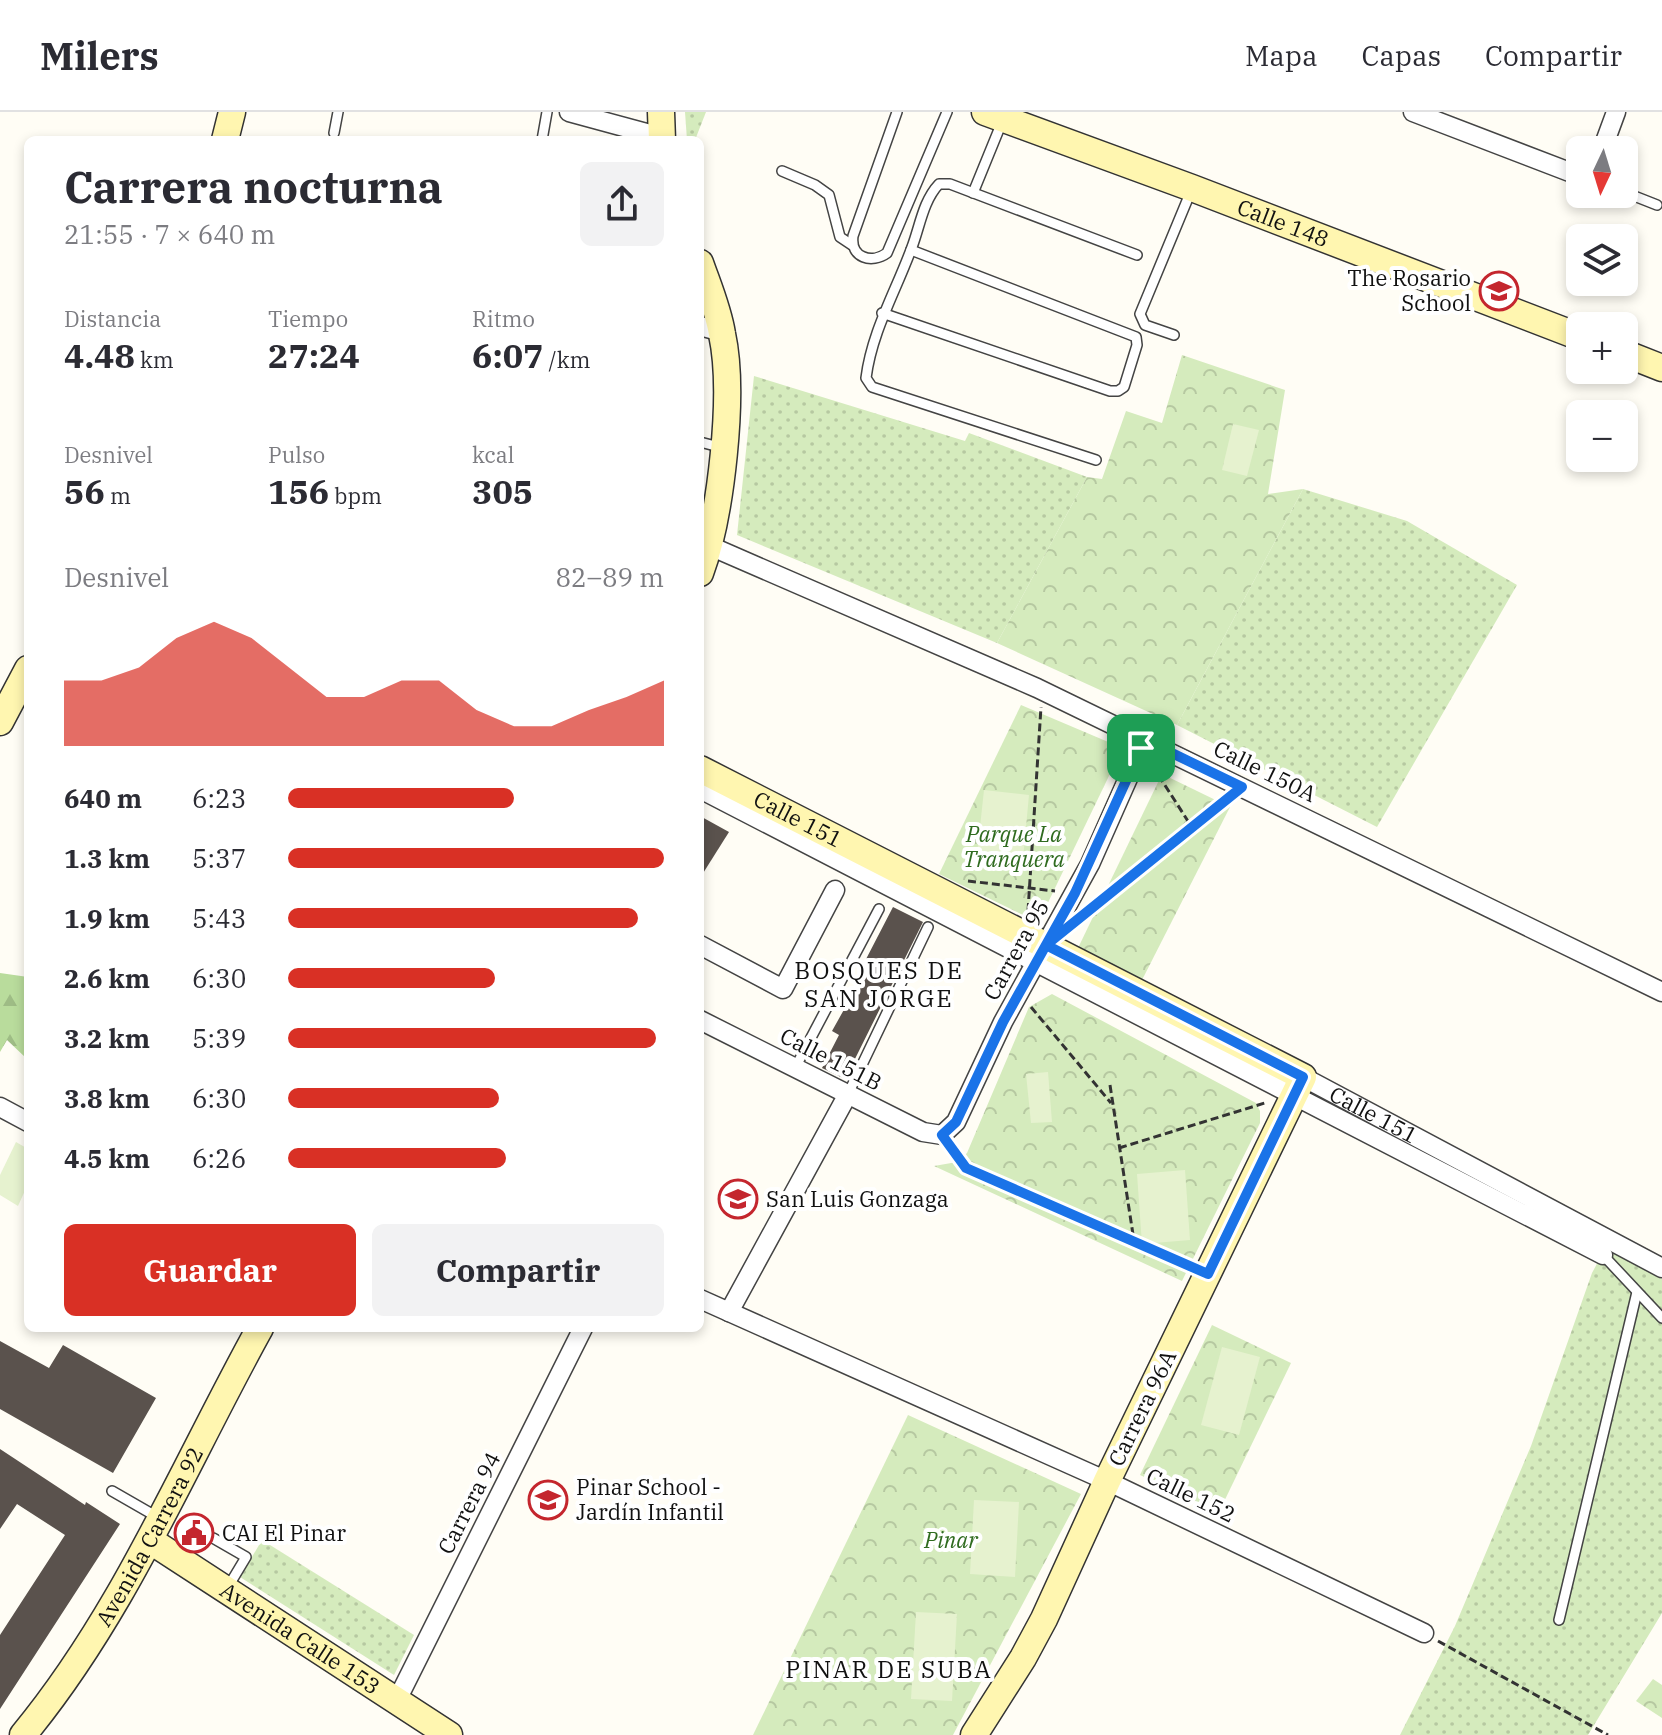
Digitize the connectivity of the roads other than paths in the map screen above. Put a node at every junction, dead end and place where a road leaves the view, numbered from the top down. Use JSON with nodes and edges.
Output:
{"nodes":[{"id":1,"x":232,"y":112,"type":"edge"},
{"id":2,"x":338,"y":112,"type":"edge"},
{"id":3,"x":547,"y":112,"type":"edge"},
{"id":4,"x":569,"y":112,"type":"edge"},
{"id":5,"x":897,"y":112,"type":"edge"},
{"id":6,"x":947,"y":112,"type":"edge"},
{"id":7,"x":1413,"y":112,"type":"edge"},
{"id":8,"x":1616,"y":112,"type":"edge"},
{"id":9,"x":994,"y":116,"type":"edge"},
{"id":10,"x":661,"y":130,"type":"edge"},
{"id":11,"x":334,"y":133,"type":"dead end"},
{"id":12,"x":226,"y":136,"type":"edge"},
{"id":13,"x":543,"y":136,"type":"edge"},
{"id":14,"x":1607,"y":136,"type":"edge"},
{"id":15,"x":782,"y":171,"type":"dead end"},
{"id":16,"x":1566,"y":171,"type":"edge"},
{"id":17,"x":1192,"y":188,"type":"junction"},
{"id":18,"x":973,"y":193,"type":"junction"},
{"id":19,"x":1638,"y":198,"type":"edge"},
{"id":20,"x":1657,"y":205,"type":"dead end"},
{"id":21,"x":852,"y":245,"type":"junction"},
{"id":22,"x":911,"y":250,"type":"junction"},
{"id":23,"x":1137,"y":255,"type":"dead end"},
{"id":24,"x":704,"y":287,"type":"edge"},
{"id":25,"x":882,"y":313,"type":"junction"},
{"id":26,"x":711,"y":329,"type":"edge"},
{"id":27,"x":1566,"y":332,"type":"edge"},
{"id":28,"x":1174,"y":335,"type":"dead end"},
{"id":29,"x":1638,"y":359,"type":"edge"},
{"id":30,"x":1662,"y":368,"type":"edge"},
{"id":31,"x":712,"y":445,"type":"edge"},
{"id":32,"x":1096,"y":460,"type":"dead end"},
{"id":33,"x":710,"y":546,"type":"junction"},
{"id":34,"x":704,"y":562,"type":"edge"},
{"id":35,"x":24,"y":677,"type":"edge"},
{"id":36,"x":0,"y":722,"type":"edge"},
{"id":37,"x":1143,"y":744,"type":"junction"},
{"id":38,"x":704,"y":771,"type":"edge"},
{"id":39,"x":704,"y":791,"type":"edge"},
{"id":40,"x":835,"y":890,"type":"dead end"},
{"id":41,"x":879,"y":909,"type":"dead end"},
{"id":42,"x":928,"y":927,"type":"dead end"},
{"id":43,"x":704,"y":947,"type":"edge"},
{"id":44,"x":1036,"y":947,"type":"junction"},
{"id":45,"x":1662,"y":992,"type":"edge"},
{"id":46,"x":704,"y":1022,"type":"edge"},
{"id":47,"x":795,"y":1068,"type":"junction"},
{"id":48,"x":1299,"y":1085,"type":"junction"},
{"id":49,"x":848,"y":1094,"type":"junction"},
{"id":50,"x":0,"y":1107,"type":"edge"},
{"id":51,"x":24,"y":1120,"type":"edge"},
{"id":52,"x":942,"y":1135,"type":"joint"},
{"id":53,"x":1603,"y":1255,"type":"joint"},
{"id":54,"x":1662,"y":1268,"type":"edge"},
{"id":55,"x":1637,"y":1292,"type":"junction"},
{"id":56,"x":704,"y":1301,"type":"edge"},
{"id":57,"x":729,"y":1312,"type":"junction"},
{"id":58,"x":1662,"y":1318,"type":"edge"},
{"id":59,"x":258,"y":1332,"type":"edge"},
{"id":60,"x":581,"y":1332,"type":"edge"},
{"id":61,"x":1107,"y":1481,"type":"junction"},
{"id":62,"x":112,"y":1491,"type":"dead end"},
{"id":63,"x":156,"y":1530,"type":"junction"},
{"id":64,"x":213,"y":1538,"type":"dead end"},
{"id":65,"x":226,"y":1590,"type":"junction"},
{"id":66,"x":1559,"y":1620,"type":"dead end"},
{"id":67,"x":1424,"y":1633,"type":"road end"},
{"id":68,"x":397,"y":1700,"type":"junction"},
{"id":69,"x":23,"y":1735,"type":"edge"},
{"id":70,"x":449,"y":1735,"type":"edge"},
{"id":71,"x":974,"y":1735,"type":"edge"}],
"edges":[{"from":1,"to":12,"type":"street"},
{"from":2,"to":11,"type":"lane"},
{"from":3,"to":13,"type":"lane"},
{"from":4,"to":10,"type":"street"},
{"from":5,"to":21,"type":"lane"},
{"from":6,"to":21,"type":"lane"},
{"from":7,"to":16,"type":"street"},
{"from":8,"to":14,"type":"street"},
{"from":9,"to":17,"type":"street","name":"Calle 148"},
{"from":9,"to":18,"type":"lane"},
{"from":15,"to":21,"type":"lane"},
{"from":17,"to":27,"type":"street","name":"Calle 148"},
{"from":17,"to":28,"type":"lane"},
{"from":18,"to":22,"type":"lane"},
{"from":18,"to":23,"type":"lane"},
{"from":19,"to":20,"type":"lane"},
{"from":22,"to":25,"type":"lane"},
{"from":22,"to":25,"type":"lane"},
{"from":24,"to":26,"type":"street"},
{"from":25,"to":32,"type":"lane"},
{"from":26,"to":31,"type":"street"},
{"from":29,"to":30,"type":"street"},
{"from":31,"to":33,"type":"street"},
{"from":33,"to":34,"type":"street"},
{"from":33,"to":37,"type":"street","name":"Calle 150A"},
{"from":35,"to":36,"type":"street"},
{"from":37,"to":44,"type":"street","name":"Carrera 95"},
{"from":37,"to":45,"type":"street","name":"Calle 150A"},
{"from":38,"to":44,"type":"street","name":"Calle 151"},
{"from":39,"to":44,"type":"street","name":"Calle 151"},
{"from":40,"to":43,"type":"street"},
{"from":41,"to":47,"type":"lane"},
{"from":42,"to":49,"type":"lane"},
{"from":44,"to":48,"type":"street","name":"Calle 151"},
{"from":44,"to":52,"type":"street","name":"Carrera 95"},
{"from":46,"to":47,"type":"street","name":"Calle 151B"},
{"from":47,"to":49,"type":"street","name":"Calle 151B"},
{"from":48,"to":53,"type":"street","name":"Calle 151"},
{"from":48,"to":54,"type":"street","name":"Calle 151"},
{"from":48,"to":61,"type":"street","name":"Carrera 96A"},
{"from":49,"to":52,"type":"street","name":"Calle 151B"},
{"from":49,"to":57,"type":"street"},
{"from":50,"to":51,"type":"street"},
{"from":53,"to":55,"type":"lane"},
{"from":55,"to":58,"type":"lane"},
{"from":55,"to":66,"type":"lane"},
{"from":56,"to":57,"type":"street","name":"Calle 152"},
{"from":57,"to":61,"type":"street","name":"Calle 152"},
{"from":59,"to":63,"type":"street","name":"Avenida Carrera 92"},
{"from":60,"to":68,"type":"street","name":"Carrera 94"},
{"from":61,"to":67,"type":"street","name":"Calle 152"},
{"from":61,"to":71,"type":"street","name":"Carrera 96A"},
{"from":62,"to":63,"type":"lane"},
{"from":63,"to":65,"type":"street","name":"Avenida Calle 153"},
{"from":63,"to":69,"type":"street","name":"Avenida Carrera 92"},
{"from":64,"to":65,"type":"lane"},
{"from":65,"to":68,"type":"street","name":"Avenida Calle 153"},
{"from":68,"to":70,"type":"street","name":"Avenida Calle 153"}]}
